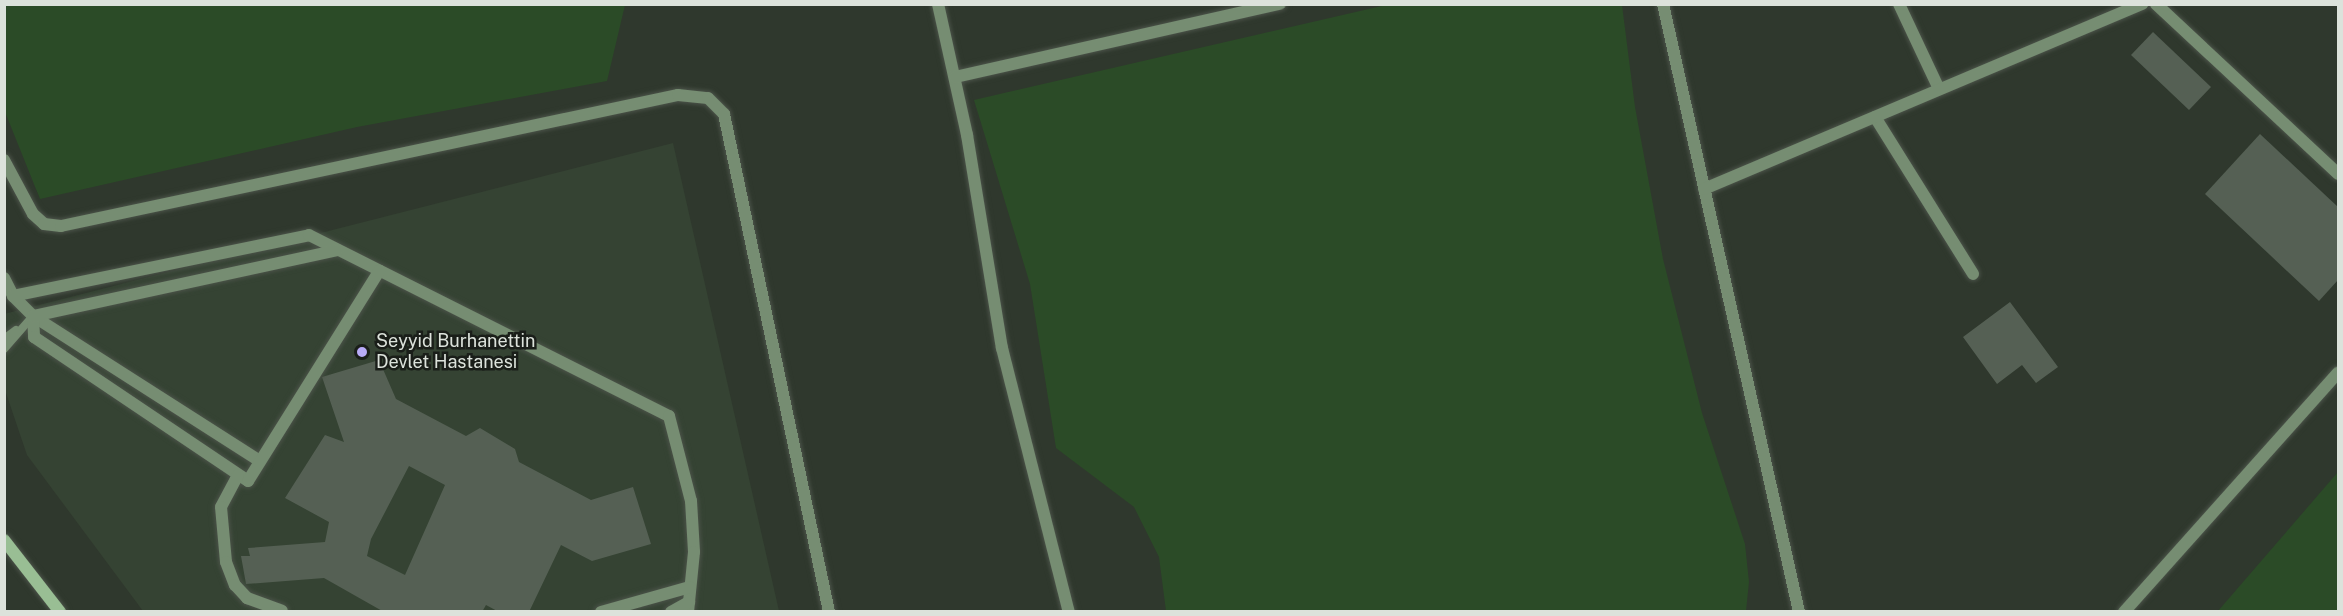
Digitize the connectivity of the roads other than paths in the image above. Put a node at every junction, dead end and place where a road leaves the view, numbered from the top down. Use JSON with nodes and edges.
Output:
{"nodes":[{"id":1,"x":938,"y":4,"type":"edge"},
{"id":2,"x":1280,"y":4,"type":"edge"},
{"id":3,"x":1663,"y":4,"type":"edge"},
{"id":4,"x":1899,"y":4,"type":"edge"},
{"id":5,"x":2143,"y":4,"type":"edge"},
{"id":6,"x":2156,"y":4,"type":"edge"},
{"id":7,"x":955,"y":76,"type":"junction"},
{"id":8,"x":1939,"y":89,"type":"junction"},
{"id":9,"x":1875,"y":117,"type":"junction"},
{"id":10,"x":4,"y":160,"type":"edge"},
{"id":11,"x":2338,"y":174,"type":"edge"},
{"id":12,"x":1704,"y":189,"type":"junction"},
{"id":13,"x":338,"y":250,"type":"junction"},
{"id":14,"x":379,"y":271,"type":"junction"},
{"id":15,"x":1973,"y":274,"type":"dead end"},
{"id":16,"x":4,"y":278,"type":"edge"},
{"id":17,"x":13,"y":296,"type":"junction"},
{"id":18,"x":33,"y":316,"type":"junction"},
{"id":19,"x":4,"y":339,"type":"edge"},
{"id":20,"x":4,"y":349,"type":"edge"},
{"id":21,"x":2338,"y":374,"type":"edge"},
{"id":22,"x":260,"y":461,"type":"junction"},
{"id":23,"x":238,"y":475,"type":"junction"},
{"id":24,"x":4,"y":540,"type":"edge"},
{"id":25,"x":690,"y":587,"type":"junction"},
{"id":26,"x":688,"y":607,"type":"edge"},
{"id":27,"x":282,"y":611,"type":"edge"},
{"id":28,"x":60,"y":612,"type":"edge"},
{"id":29,"x":601,"y":612,"type":"edge"},
{"id":30,"x":671,"y":612,"type":"edge"},
{"id":31,"x":829,"y":612,"type":"edge"},
{"id":32,"x":1069,"y":612,"type":"edge"},
{"id":33,"x":1799,"y":612,"type":"edge"},
{"id":34,"x":2124,"y":612,"type":"edge"}],
"edges":[{"from":1,"to":7,"type":"street"},
{"from":2,"to":7,"type":"street"},
{"from":3,"to":12,"type":"street"},
{"from":4,"to":8,"type":"street"},
{"from":5,"to":8,"type":"street"},
{"from":6,"to":11,"type":"street"},
{"from":7,"to":32,"type":"street"},
{"from":8,"to":9,"type":"street"},
{"from":9,"to":12,"type":"street"},
{"from":9,"to":15,"type":"street"},
{"from":10,"to":31,"type":"street"},
{"from":12,"to":33,"type":"street"},
{"from":13,"to":14,"type":"street"},
{"from":13,"to":17,"type":"street"},
{"from":13,"to":18,"type":"street"},
{"from":14,"to":22,"type":"street"},
{"from":14,"to":25,"type":"street"},
{"from":16,"to":17,"type":"street"},
{"from":17,"to":18,"type":"street"},
{"from":18,"to":19,"type":"lane"},
{"from":18,"to":20,"type":"lane"},
{"from":18,"to":22,"type":"street"},
{"from":18,"to":23,"type":"street"},
{"from":21,"to":34,"type":"street"},
{"from":22,"to":23,"type":"street"},
{"from":23,"to":27,"type":"street"},
{"from":24,"to":28,"type":"street"},
{"from":25,"to":26,"type":"street"},
{"from":25,"to":29,"type":"street"},
{"from":26,"to":30,"type":"street"}]}
